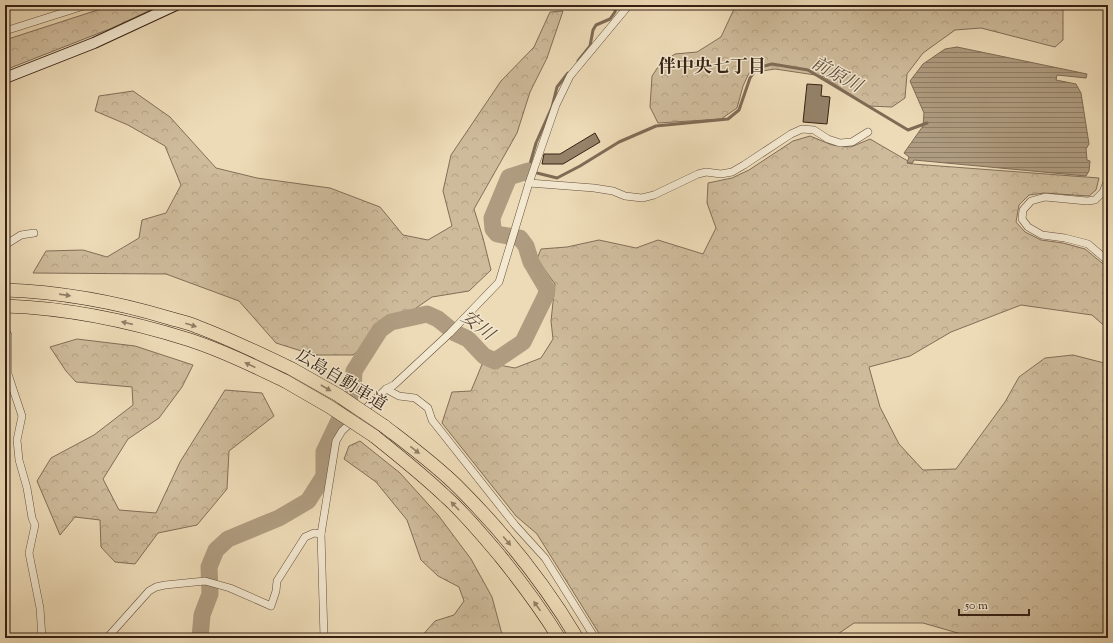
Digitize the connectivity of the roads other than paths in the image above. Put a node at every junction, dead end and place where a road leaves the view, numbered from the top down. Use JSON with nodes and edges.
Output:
{"nodes":[{"id":1,"x":87,"y":5,"type":"edge"},
{"id":2,"x":176,"y":5,"type":"edge"},
{"id":3,"x":629,"y":5,"type":"edge"},
{"id":4,"x":5,"y":31,"type":"edge"},
{"id":5,"x":5,"y":78,"type":"edge"},
{"id":6,"x":868,"y":132,"type":"dead end"},
{"id":7,"x":1107,"y":182,"type":"dead end"},
{"id":8,"x":529,"y":183,"type":"junction"},
{"id":9,"x":34,"y":232,"type":"dead end"},
{"id":10,"x":5,"y":245,"type":"edge"},
{"id":11,"x":1108,"y":261,"type":"edge"},
{"id":12,"x":5,"y":290,"type":"edge"},
{"id":13,"x":5,"y":306,"type":"edge"},
{"id":14,"x":5,"y":331,"type":"edge"},
{"id":15,"x":386,"y":389,"type":"junction"},
{"id":16,"x":321,"y":534,"type":"junction"},
{"id":17,"x":42,"y":638,"type":"edge"},
{"id":18,"x":107,"y":638,"type":"edge"},
{"id":19,"x":324,"y":638,"type":"edge"},
{"id":20,"x":559,"y":638,"type":"edge"},
{"id":21,"x":577,"y":638,"type":"edge"},
{"id":22,"x":595,"y":638,"type":"edge"}],
"edges":[{"from":1,"to":4,"type":"street"},
{"from":2,"to":5,"type":"street"},
{"from":3,"to":8,"type":"street"},
{"from":6,"to":8,"type":"street"},
{"from":7,"to":11,"type":"street"},
{"from":8,"to":15,"type":"street"},
{"from":9,"to":10,"type":"street"},
{"from":12,"to":21,"type":"highway","name":"広島自動車道","one_way":true,"bridge":true},
{"from":20,"to":13,"type":"highway","name":"広島自動車道","one_way":true,"bridge":true},
{"from":14,"to":17,"type":"street"},
{"from":15,"to":16,"type":"street"},
{"from":15,"to":22,"type":"street"},
{"from":16,"to":18,"type":"street"},
{"from":16,"to":19,"type":"street"}]}
